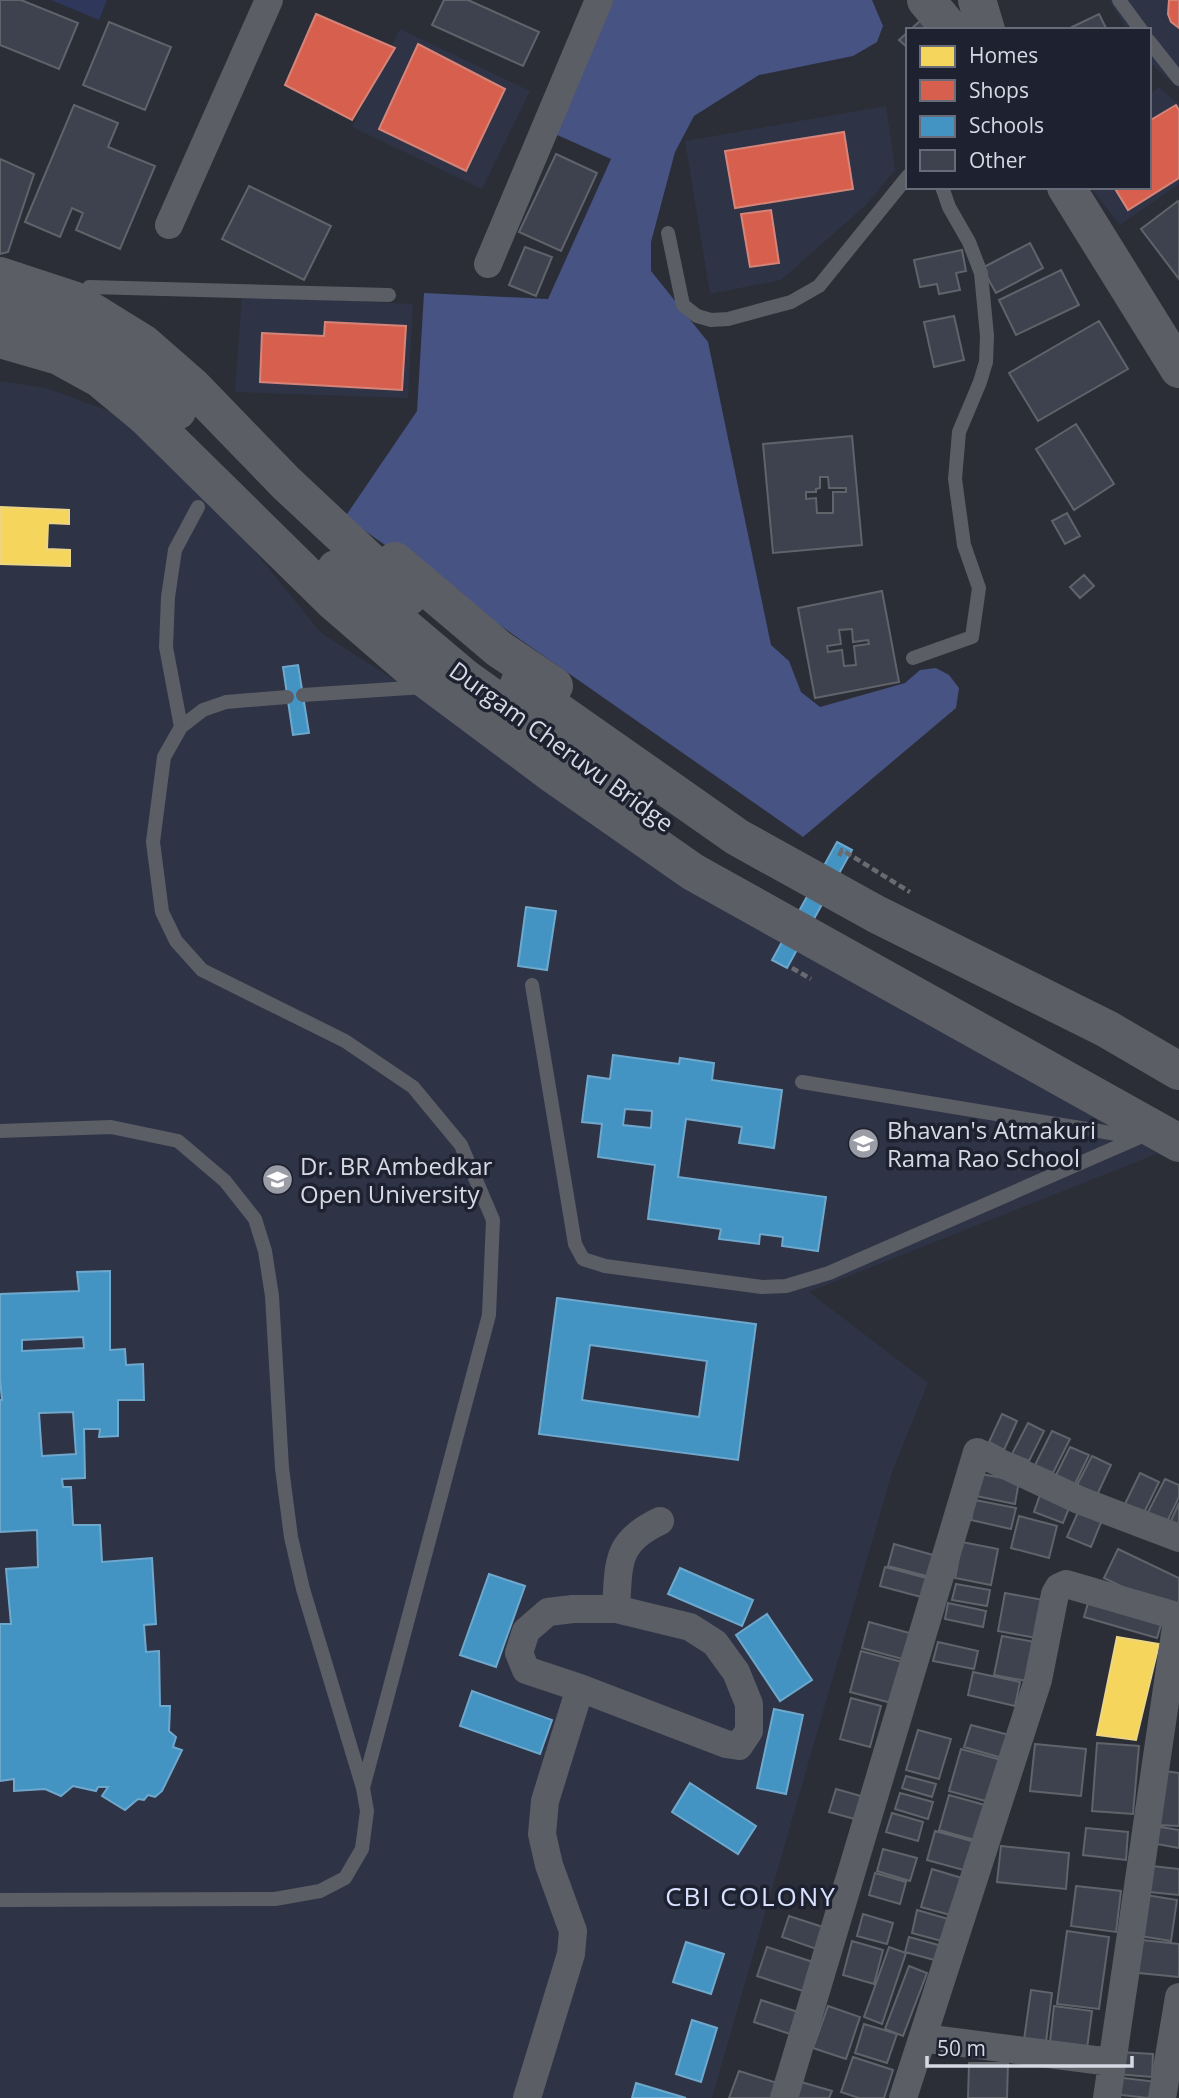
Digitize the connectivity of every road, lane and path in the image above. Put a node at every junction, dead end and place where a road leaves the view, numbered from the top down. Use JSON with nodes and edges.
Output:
{"nodes":[{"id":1,"x":269,"y":0,"type":"edge"},
{"id":2,"x":599,"y":0,"type":"edge"},
{"id":3,"x":977,"y":0,"type":"edge"},
{"id":4,"x":1119,"y":0,"type":"edge"},
{"id":5,"x":985,"y":28,"type":"edge"},
{"id":6,"x":1140,"y":28,"type":"edge"},
{"id":7,"x":1151,"y":44,"type":"edge"},
{"id":8,"x":1179,"y":79,"type":"edge"},
{"id":9,"x":906,"y":178,"type":"edge"},
{"id":10,"x":943,"y":189,"type":"edge"},
{"id":11,"x":1067,"y":189,"type":"edge"},
{"id":12,"x":169,"y":225,"type":"dead end"},
{"id":13,"x":668,"y":233,"type":"dead end"},
{"id":14,"x":0,"y":263,"type":"edge"},
{"id":15,"x":488,"y":264,"type":"dead end"},
{"id":16,"x":0,"y":276,"type":"edge"},
{"id":17,"x":89,"y":287,"type":"junction"},
{"id":18,"x":388,"y":295,"type":"dead end"},
{"id":19,"x":0,"y":311,"type":"edge"},
{"id":20,"x":0,"y":339,"type":"edge"},
{"id":21,"x":1179,"y":369,"type":"edge"},
{"id":22,"x":198,"y":507,"type":"dead end"},
{"id":23,"x":913,"y":658,"type":"dead end"},
{"id":24,"x":436,"y":686,"type":"junction"},
{"id":25,"x":303,"y":695,"type":"dead end"},
{"id":26,"x":287,"y":697,"type":"dead end"},
{"id":27,"x":181,"y":727,"type":"junction"},
{"id":28,"x":849,"y":855,"type":"dead end"},
{"id":29,"x":910,"y":892,"type":"dead end"},
{"id":30,"x":788,"y":965,"type":"dead end"},
{"id":31,"x":811,"y":979,"type":"dead end"},
{"id":32,"x":532,"y":985,"type":"dead end"},
{"id":33,"x":1179,"y":1049,"type":"edge"},
{"id":34,"x":1179,"y":1072,"type":"edge"},
{"id":35,"x":802,"y":1082,"type":"dead end"},
{"id":36,"x":1166,"y":1128,"type":"edge"},
{"id":37,"x":0,"y":1130,"type":"edge"},
{"id":38,"x":660,"y":1521,"type":"dead end"},
{"id":39,"x":1179,"y":1538,"type":"edge"},
{"id":40,"x":615,"y":1609,"type":"junction"},
{"id":41,"x":580,"y":1688,"type":"junction"},
{"id":42,"x":363,"y":1788,"type":"junction"},
{"id":43,"x":0,"y":1900,"type":"edge"},
{"id":44,"x":1179,"y":1997,"type":"edge"},
{"id":45,"x":924,"y":2038,"type":"junction"},
{"id":46,"x":1111,"y":2062,"type":"junction"},
{"id":47,"x":527,"y":2098,"type":"edge"},
{"id":48,"x":784,"y":2098,"type":"edge"},
{"id":49,"x":903,"y":2098,"type":"edge"},
{"id":50,"x":1107,"y":2098,"type":"edge"},
{"id":51,"x":1162,"y":2098,"type":"edge"}],
"edges":[{"from":1,"to":12,"type":"street"},
{"from":2,"to":15,"type":"street"},
{"from":3,"to":5,"type":"main road"},
{"from":4,"to":6,"type":"lane"},
{"from":7,"to":8,"type":"lane"},
{"from":9,"to":13,"type":"lane"},
{"from":10,"to":23,"type":"lane"},
{"from":11,"to":21,"type":"main road"},
{"from":14,"to":17,"type":"main road"},
{"from":16,"to":34,"type":"main road","name":"Durgam Cheruvu Bridge"},
{"from":17,"to":18,"type":"lane"},
{"from":17,"to":33,"type":"main road"},
{"from":19,"to":36,"type":"main road","name":"Durgam Cheruvu Bridge"},
{"from":20,"to":24,"type":"main road"},
{"from":22,"to":27,"type":"lane"},
{"from":24,"to":25,"type":"lane"},
{"from":24,"to":36,"type":"main road"},
{"from":26,"to":27,"type":"lane"},
{"from":27,"to":42,"type":"lane"},
{"from":28,"to":29,"type":"path"},
{"from":30,"to":31,"type":"path"},
{"from":32,"to":36,"type":"lane"},
{"from":35,"to":36,"type":"lane"},
{"from":37,"to":42,"type":"lane"},
{"from":38,"to":40,"type":"street"},
{"from":39,"to":48,"type":"street"},
{"from":40,"to":41,"type":"street"},
{"from":40,"to":41,"type":"street"},
{"from":41,"to":47,"type":"street"},
{"from":42,"to":43,"type":"lane"},
{"from":44,"to":51,"type":"street"},
{"from":45,"to":46,"type":"street"},
{"from":45,"to":46,"type":"street"},
{"from":45,"to":49,"type":"street"},
{"from":46,"to":50,"type":"street"}]}
